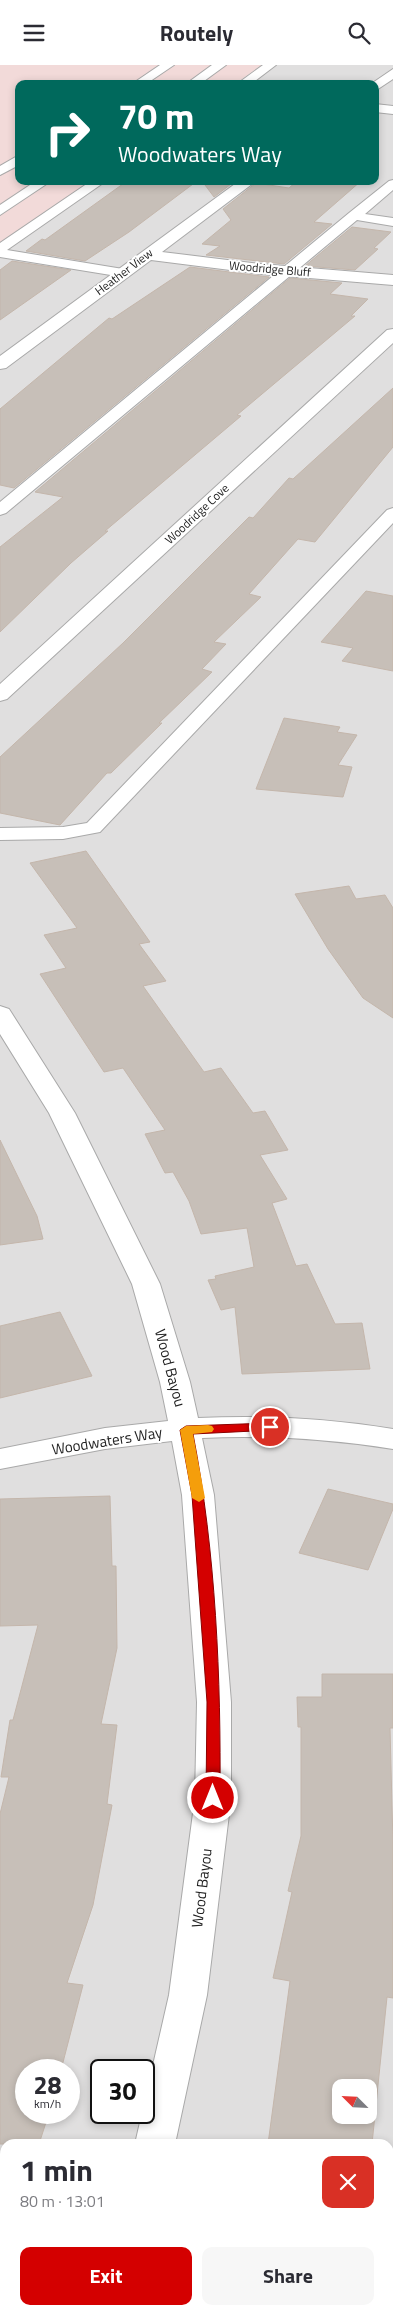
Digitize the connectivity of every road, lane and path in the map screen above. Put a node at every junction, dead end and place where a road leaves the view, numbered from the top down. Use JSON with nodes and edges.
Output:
{"nodes":[{"id":1,"x":168,"y":65,"type":"edge"},
{"id":2,"x":220,"y":65,"type":"edge"},
{"id":3,"x":270,"y":65,"type":"edge"},
{"id":4,"x":393,"y":73,"type":"edge"},
{"id":5,"x":144,"y":80,"type":"edge"},
{"id":6,"x":198,"y":80,"type":"edge"},
{"id":7,"x":249,"y":80,"type":"edge"},
{"id":8,"x":379,"y":84,"type":"edge"},
{"id":9,"x":379,"y":108,"type":"edge"},
{"id":10,"x":393,"y":110,"type":"edge"},
{"id":11,"x":15,"y":162,"type":"edge"},
{"id":12,"x":0,"y":171,"type":"edge"},
{"id":13,"x":393,"y":184,"type":"edge"},
{"id":14,"x":39,"y":185,"type":"edge"},
{"id":15,"x":94,"y":185,"type":"edge"},
{"id":16,"x":244,"y":185,"type":"edge"},
{"id":17,"x":0,"y":211,"type":"edge"},
{"id":18,"x":354,"y":216,"type":"junction"},
{"id":19,"x":393,"y":222,"type":"edge"},
{"id":20,"x":0,"y":249,"type":"edge"},
{"id":21,"x":0,"y":253,"type":"edge"},
{"id":22,"x":148,"y":255,"type":"junction"},
{"id":23,"x":286,"y":271,"type":"junction"},
{"id":24,"x":123,"y":273,"type":"junction"},
{"id":25,"x":393,"y":279,"type":"edge"},
{"id":26,"x":391,"y":337,"type":"edge"},
{"id":27,"x":0,"y":365,"type":"edge"},
{"id":28,"x":0,"y":510,"type":"edge"},
{"id":29,"x":393,"y":513,"type":"edge"},
{"id":30,"x":0,"y":695,"type":"edge"},
{"id":31,"x":0,"y":834,"type":"edge"},
{"id":32,"x":0,"y":1014,"type":"edge"},
{"id":33,"x":186,"y":1430,"type":"junction"},
{"id":34,"x":393,"y":1439,"type":"edge"},
{"id":35,"x":0,"y":1459,"type":"edge"},
{"id":36,"x":156,"y":2139,"type":"edge"}],
"edges":[{"from":1,"to":5,"type":"lane"},
{"from":2,"to":6,"type":"lane"},
{"from":3,"to":7,"type":"lane"},
{"from":4,"to":8,"type":"street"},
{"from":9,"to":10,"type":"street"},
{"from":11,"to":12,"type":"lane"},
{"from":13,"to":18,"type":"lane"},
{"from":14,"to":17,"type":"lane"},
{"from":15,"to":20,"type":"lane"},
{"from":16,"to":22,"type":"street","name":"Heather View"},
{"from":18,"to":19,"type":"lane"},
{"from":18,"to":23,"type":"lane"},
{"from":21,"to":24,"type":"lane"},
{"from":22,"to":23,"type":"street","name":"Woodridge Bluff"},
{"from":22,"to":24,"type":"street","name":"Heather View"},
{"from":23,"to":25,"type":"street","name":"Woodridge Bluff"},
{"from":23,"to":28,"type":"lane"},
{"from":24,"to":27,"type":"street","name":"Heather View"},
{"from":26,"to":30,"type":"street","name":"Woodridge Cove"},
{"from":29,"to":31,"type":"lane"},
{"from":32,"to":33,"type":"street","name":"Wood Bayou"},
{"from":33,"to":34,"type":"street","name":"Woodwaters Way"},
{"from":33,"to":35,"type":"street","name":"Woodwaters Way"},
{"from":33,"to":36,"type":"street","name":"Wood Bayou"}]}
